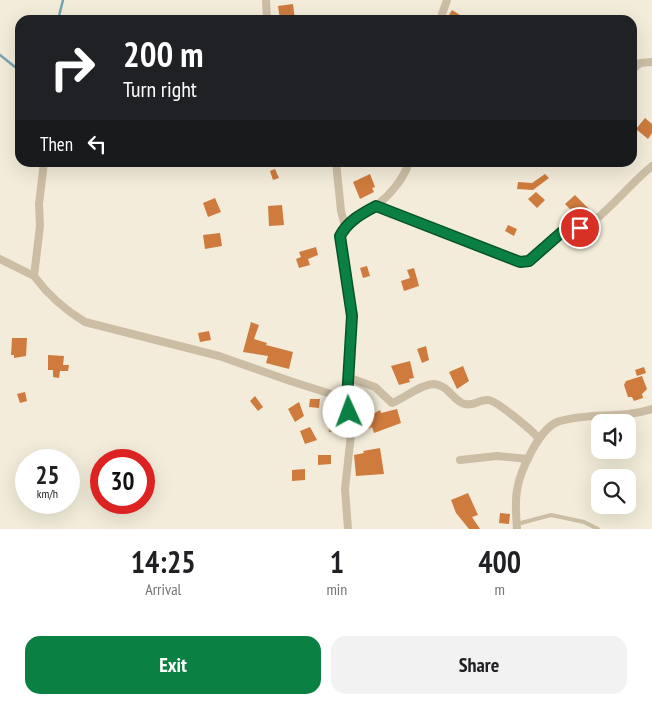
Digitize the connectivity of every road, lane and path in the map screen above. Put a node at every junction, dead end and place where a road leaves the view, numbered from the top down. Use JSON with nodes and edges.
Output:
{"nodes":[{"id":1,"x":266,"y":0,"type":"edge"},
{"id":2,"x":446,"y":0,"type":"edge"},
{"id":3,"x":267,"y":15,"type":"edge"},
{"id":4,"x":442,"y":15,"type":"edge"},
{"id":5,"x":652,"y":62,"type":"edge"},
{"id":6,"x":637,"y":66,"type":"edge"},
{"id":7,"x":652,"y":166,"type":"edge"},
{"id":8,"x":44,"y":167,"type":"edge"},
{"id":9,"x":337,"y":167,"type":"edge"},
{"id":10,"x":407,"y":167,"type":"edge"},
{"id":11,"x":376,"y":206,"type":"junction"},
{"id":12,"x":345,"y":226,"type":"junction"},
{"id":13,"x":0,"y":259,"type":"edge"},
{"id":14,"x":34,"y":276,"type":"junction"},
{"id":15,"x":350,"y":378,"type":"junction"},
{"id":16,"x":347,"y":399,"type":"junction"},
{"id":17,"x":652,"y":409,"type":"edge"},
{"id":18,"x":539,"y":439,"type":"junction"},
{"id":19,"x":528,"y":459,"type":"junction"},
{"id":20,"x":460,"y":460,"type":"dead end"},
{"id":21,"x":517,"y":527,"type":"edge"},
{"id":22,"x":348,"y":529,"type":"edge"},
{"id":23,"x":598,"y":529,"type":"edge"}],
"edges":[{"from":1,"to":3,"type":"street"},
{"from":2,"to":4,"type":"street"},
{"from":5,"to":6,"type":"street"},
{"from":7,"to":11,"type":"street"},
{"from":8,"to":14,"type":"street"},
{"from":9,"to":12,"type":"street"},
{"from":10,"to":11,"type":"street"},
{"from":11,"to":12,"type":"street"},
{"from":12,"to":15,"type":"street"},
{"from":13,"to":14,"type":"street"},
{"from":14,"to":16,"type":"street"},
{"from":15,"to":16,"type":"street"},
{"from":15,"to":18,"type":"street"},
{"from":16,"to":22,"type":"street"},
{"from":17,"to":18,"type":"street"},
{"from":18,"to":19,"type":"street"},
{"from":19,"to":20,"type":"street"},
{"from":19,"to":21,"type":"street"},
{"from":21,"to":23,"type":"lane"}]}
